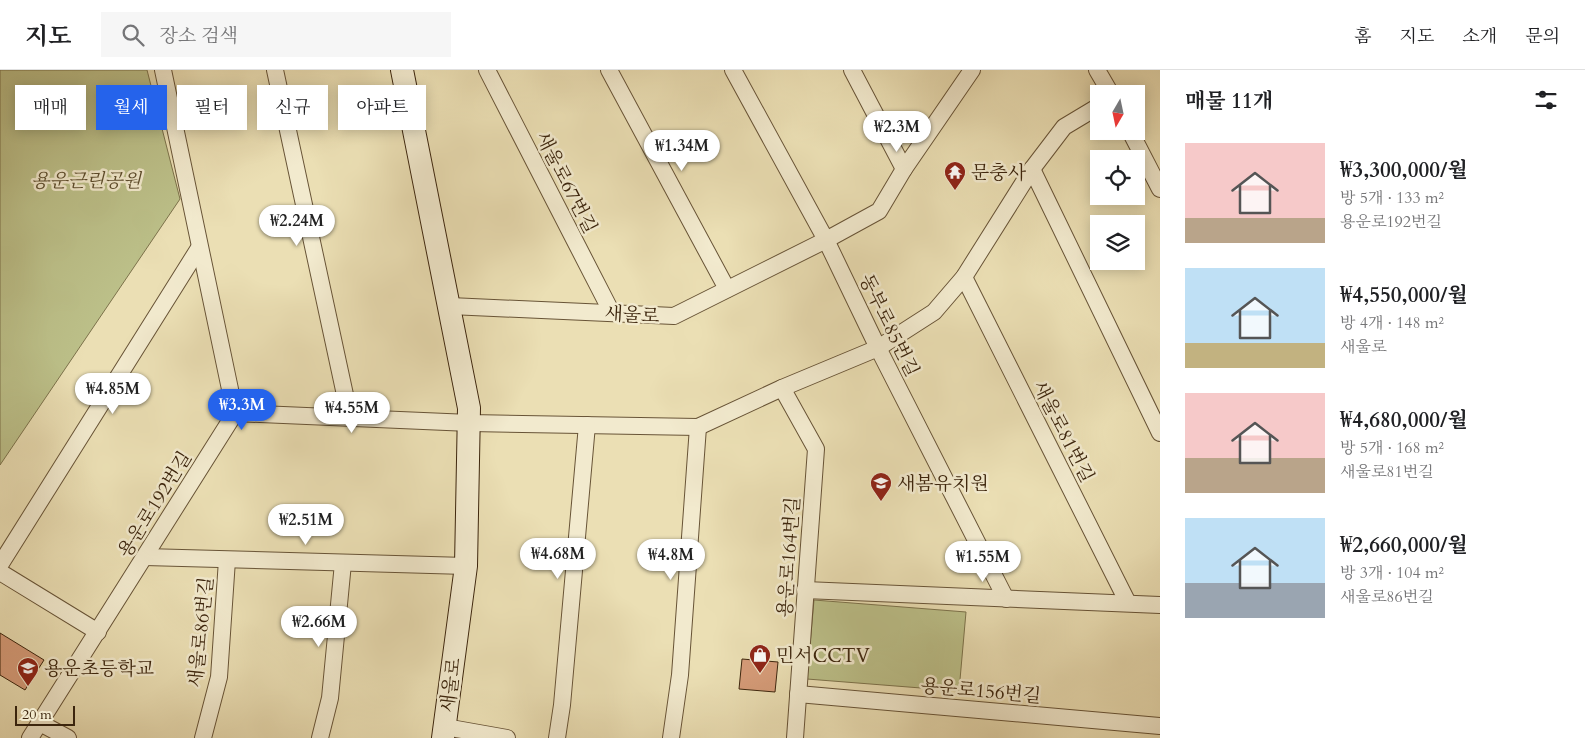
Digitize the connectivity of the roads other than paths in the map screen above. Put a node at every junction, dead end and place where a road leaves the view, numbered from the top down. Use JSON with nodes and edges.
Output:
{"nodes":[{"id":1,"x":162,"y":70,"type":"edge"},
{"id":2,"x":275,"y":70,"type":"edge"},
{"id":3,"x":402,"y":70,"type":"edge"},
{"id":4,"x":487,"y":70,"type":"edge"},
{"id":5,"x":609,"y":70,"type":"edge"},
{"id":6,"x":733,"y":70,"type":"edge"},
{"id":7,"x":852,"y":70,"type":"edge"},
{"id":8,"x":972,"y":70,"type":"edge"},
{"id":9,"x":1097,"y":70,"type":"edge"},
{"id":10,"x":1106,"y":85,"type":"edge"},
{"id":11,"x":1090,"y":111,"type":"edge"},
{"id":12,"x":1135,"y":140,"type":"edge"},
{"id":13,"x":904,"y":169,"type":"junction"},
{"id":14,"x":1032,"y":170,"type":"junction"},
{"id":15,"x":1160,"y":189,"type":"edge"},
{"id":16,"x":826,"y":240,"type":"junction"},
{"id":17,"x":199,"y":248,"type":"junction"},
{"id":18,"x":964,"y":277,"type":"junction"},
{"id":19,"x":727,"y":289,"type":"junction"},
{"id":20,"x":450,"y":306,"type":"junction"},
{"id":21,"x":612,"y":313,"type":"junction"},
{"id":22,"x":878,"y":348,"type":"junction"},
{"id":23,"x":782,"y":388,"type":"junction"},
{"id":24,"x":235,"y":413,"type":"junction"},
{"id":25,"x":350,"y":418,"type":"junction"},
{"id":26,"x":470,"y":423,"type":"junction"},
{"id":27,"x":587,"y":425,"type":"junction"},
{"id":28,"x":698,"y":427,"type":"junction"},
{"id":29,"x":1160,"y":433,"type":"edge"},
{"id":30,"x":145,"y":558,"type":"junction"},
{"id":31,"x":227,"y":560,"type":"junction"},
{"id":32,"x":343,"y":563,"type":"junction"},
{"id":33,"x":0,"y":564,"type":"edge"},
{"id":34,"x":466,"y":566,"type":"junction"},
{"id":35,"x":0,"y":572,"type":"edge"},
{"id":36,"x":805,"y":590,"type":"junction"},
{"id":37,"x":1006,"y":599,"type":"junction"},
{"id":38,"x":1128,"y":603,"type":"junction"},
{"id":39,"x":1160,"y":605,"type":"edge"},
{"id":40,"x":98,"y":632,"type":"junction"},
{"id":41,"x":798,"y":694,"type":"junction"},
{"id":42,"x":40,"y":723,"type":"junction"},
{"id":43,"x":1160,"y":726,"type":"edge"},
{"id":44,"x":444,"y":733,"type":"edge"},
{"id":45,"x":30,"y":738,"type":"edge"},
{"id":46,"x":68,"y":738,"type":"edge"},
{"id":47,"x":204,"y":738,"type":"edge"},
{"id":48,"x":320,"y":738,"type":"edge"},
{"id":49,"x":507,"y":738,"type":"edge"},
{"id":50,"x":557,"y":738,"type":"edge"},
{"id":51,"x":671,"y":738,"type":"edge"},
{"id":52,"x":795,"y":738,"type":"edge"}],
"edges":[{"from":1,"to":17,"type":"street"},
{"from":2,"to":25,"type":"street"},
{"from":3,"to":20,"type":"street","name":"새울로"},
{"from":4,"to":21,"type":"street","name":"새울로67번길"},
{"from":5,"to":19,"type":"street"},
{"from":6,"to":16,"type":"street","name":"동부로85번길"},
{"from":7,"to":13,"type":"street"},
{"from":8,"to":13,"type":"street","name":"새울로"},
{"from":9,"to":10,"type":"street"},
{"from":11,"to":14,"type":"street"},
{"from":12,"to":15,"type":"street"},
{"from":13,"to":16,"type":"street","name":"새울로"},
{"from":14,"to":18,"type":"street"},
{"from":14,"to":29,"type":"street"},
{"from":16,"to":19,"type":"street","name":"새울로"},
{"from":16,"to":22,"type":"street","name":"동부로85번길"},
{"from":17,"to":24,"type":"street"},
{"from":17,"to":33,"type":"street"},
{"from":18,"to":22,"type":"street"},
{"from":18,"to":38,"type":"street","name":"새울로81번길"},
{"from":19,"to":21,"type":"street","name":"새울로"},
{"from":20,"to":21,"type":"street","name":"새울로"},
{"from":20,"to":26,"type":"street","name":"새울로"},
{"from":22,"to":23,"type":"street"},
{"from":22,"to":37,"type":"street","name":"동부로85번길"},
{"from":23,"to":28,"type":"street"},
{"from":23,"to":36,"type":"street","name":"용운로164번길"},
{"from":24,"to":25,"type":"street"},
{"from":24,"to":30,"type":"street","name":"용운로192번길"},
{"from":25,"to":26,"type":"street"},
{"from":26,"to":27,"type":"street"},
{"from":26,"to":34,"type":"street","name":"새울로"},
{"from":27,"to":28,"type":"street"},
{"from":27,"to":50,"type":"street"},
{"from":28,"to":51,"type":"street"},
{"from":30,"to":31,"type":"street","name":"새울로86번길"},
{"from":30,"to":40,"type":"street","name":"용운로192번길"},
{"from":31,"to":32,"type":"street","name":"새울로86번길"},
{"from":31,"to":47,"type":"street","name":"새울로86번길"},
{"from":32,"to":34,"type":"street","name":"새울로86번길"},
{"from":32,"to":48,"type":"street"},
{"from":34,"to":44,"type":"street","name":"새울로"},
{"from":35,"to":40,"type":"street"},
{"from":36,"to":37,"type":"street"},
{"from":36,"to":41,"type":"street","name":"용운로164번길"},
{"from":37,"to":38,"type":"street"},
{"from":38,"to":39,"type":"street"},
{"from":40,"to":42,"type":"street","name":"용운로192번길"},
{"from":41,"to":43,"type":"street","name":"용운로156번길"},
{"from":41,"to":52,"type":"street","name":"용운로164번길"},
{"from":42,"to":45,"type":"street","name":"용운로192번길"},
{"from":42,"to":46,"type":"street"},
{"from":44,"to":49,"type":"street"}]}
